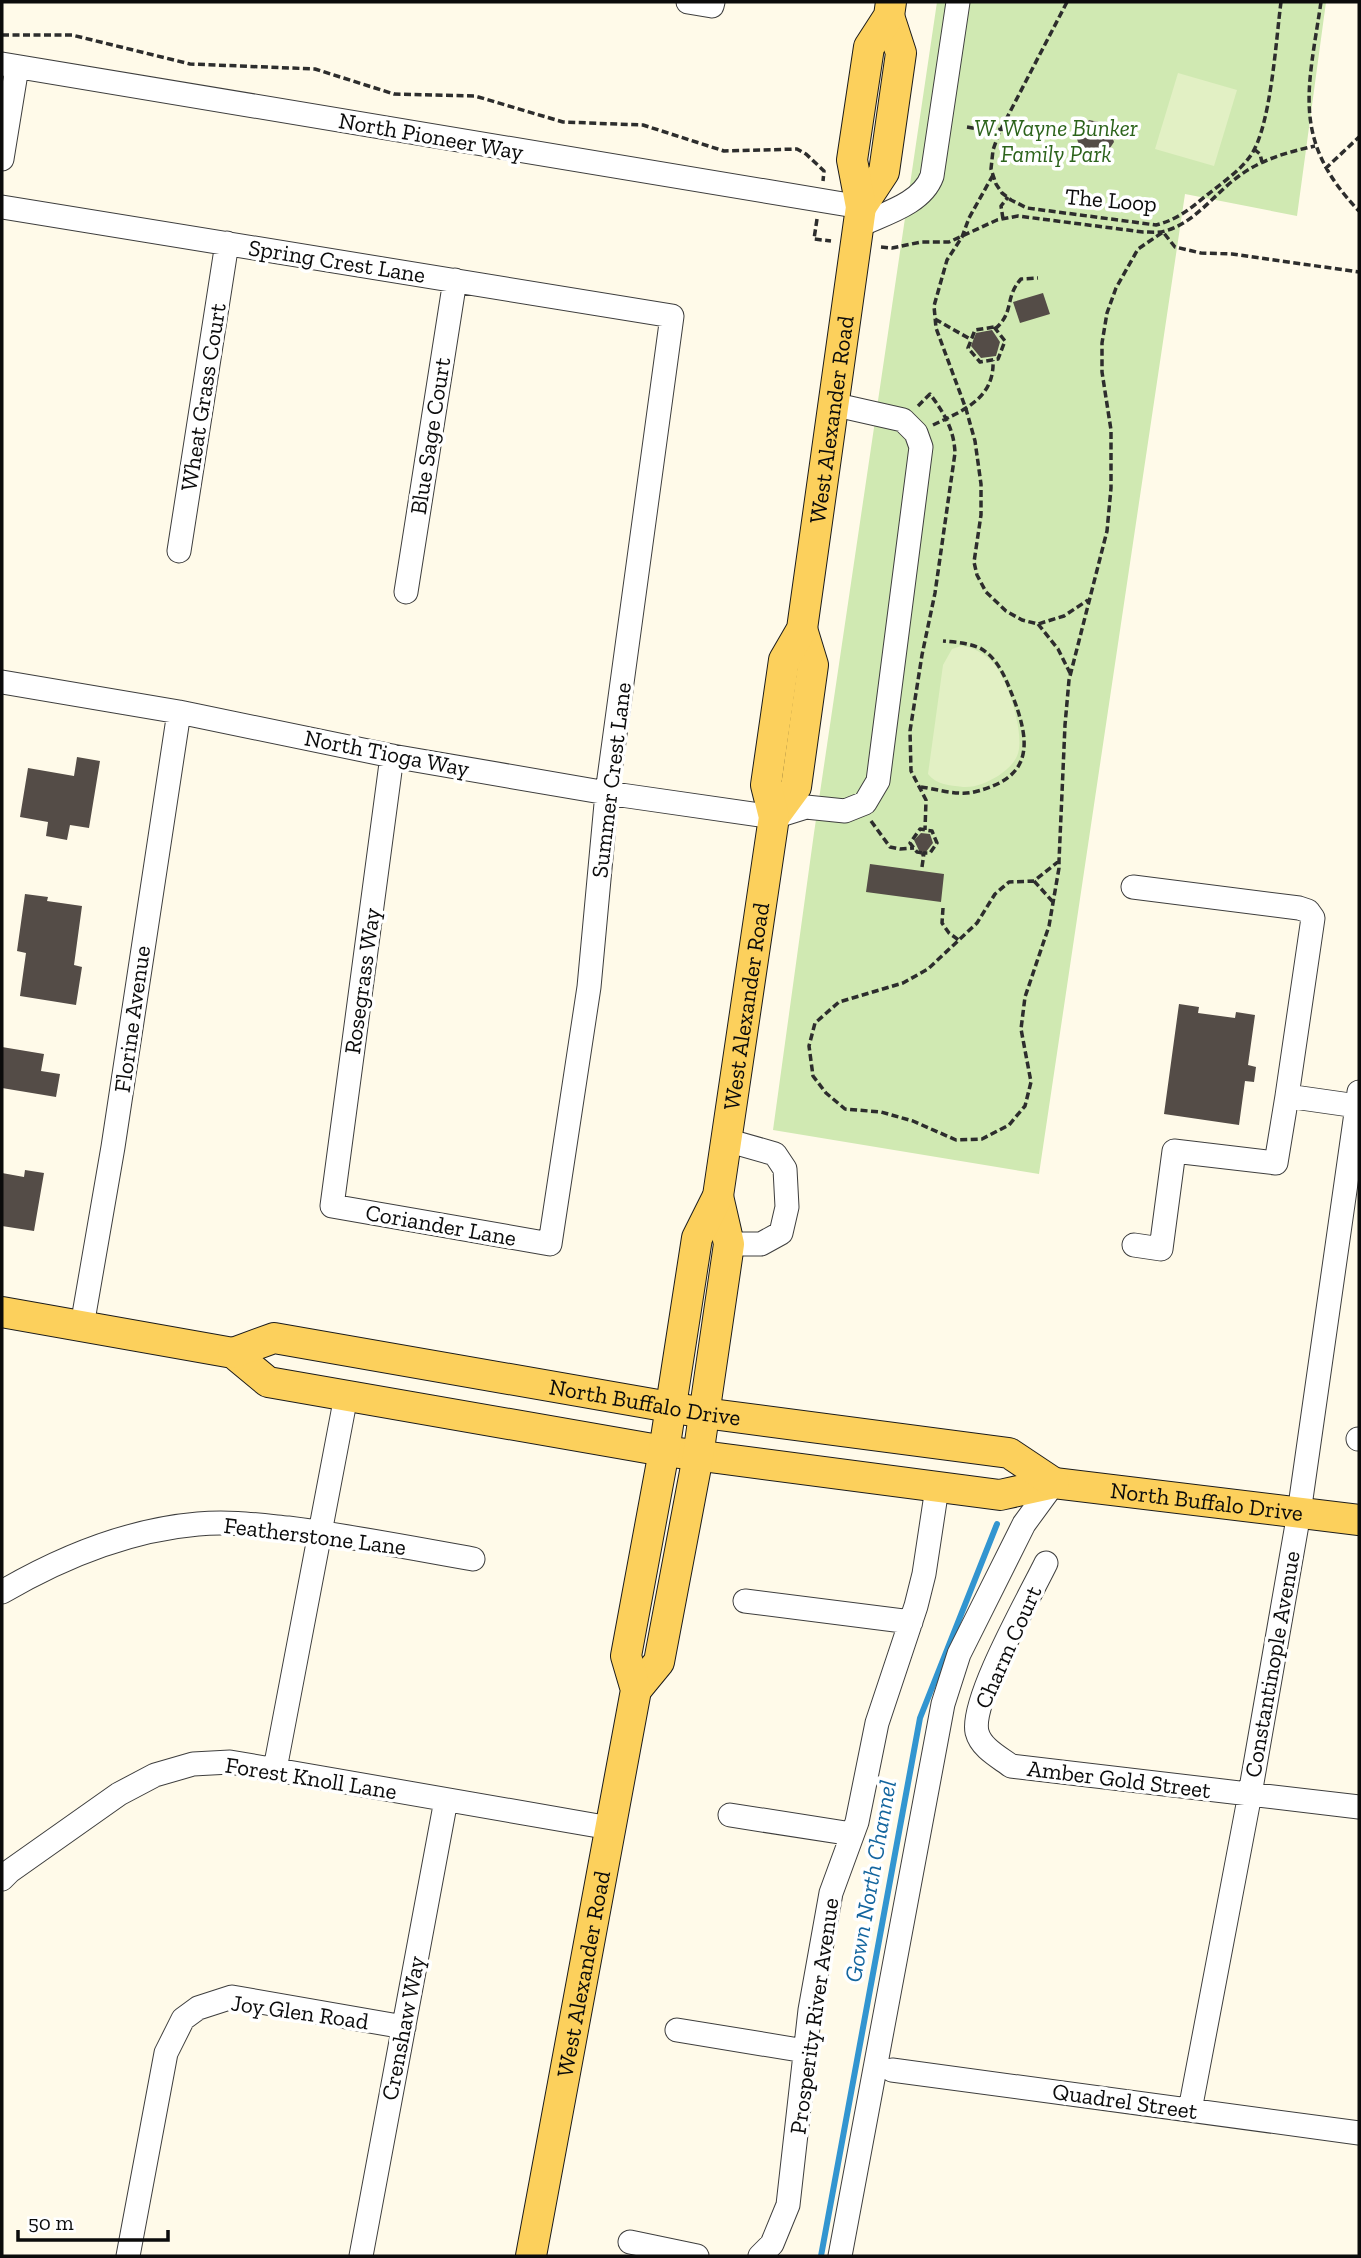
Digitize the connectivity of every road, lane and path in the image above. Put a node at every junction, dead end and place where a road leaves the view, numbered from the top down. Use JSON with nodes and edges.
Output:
{"nodes":[{"id":1,"x":688,"y":2,"type":"edge"},
{"id":2,"x":958,"y":2,"type":"edge"},
{"id":3,"x":1067,"y":2,"type":"edge"},
{"id":4,"x":1281,"y":2,"type":"edge"},
{"id":5,"x":1321,"y":2,"type":"edge"},
{"id":6,"x":713,"y":4,"type":"edge"},
{"id":7,"x":890,"y":9,"type":"edge"},
{"id":8,"x":2,"y":35,"type":"edge"},
{"id":9,"x":9,"y":65,"type":"edge"},
{"id":10,"x":967,"y":127,"type":"dead end"},
{"id":11,"x":1001,"y":129,"type":"junction"},
{"id":12,"x":1076,"y":136,"type":"dead end"},
{"id":13,"x":1359,"y":137,"type":"edge"},
{"id":14,"x":1315,"y":146,"type":"junction"},
{"id":15,"x":1254,"y":149,"type":"junction"},
{"id":16,"x":2,"y":159,"type":"edge"},
{"id":17,"x":1262,"y":162,"type":"junction"},
{"id":18,"x":1325,"y":169,"type":"junction"},
{"id":19,"x":993,"y":175,"type":"junction"},
{"id":20,"x":1008,"y":197,"type":"junction"},
{"id":21,"x":819,"y":201,"type":"junction"},
{"id":22,"x":2,"y":207,"type":"edge"},
{"id":23,"x":1359,"y":211,"type":"edge"},
{"id":24,"x":1003,"y":219,"type":"junction"},
{"id":25,"x":858,"y":226,"type":"junction"},
{"id":26,"x":1163,"y":232,"type":"junction"},
{"id":27,"x":962,"y":237,"type":"junction"},
{"id":28,"x":227,"y":243,"type":"junction"},
{"id":29,"x":1359,"y":272,"type":"edge"},
{"id":30,"x":1038,"y":278,"type":"dead end"},
{"id":31,"x":455,"y":280,"type":"junction"},
{"id":32,"x":672,"y":316,"type":"joint"},
{"id":33,"x":935,"y":319,"type":"junction"},
{"id":34,"x":995,"y":329,"type":"junction"},
{"id":35,"x":971,"y":339,"type":"junction"},
{"id":36,"x":993,"y":360,"type":"junction"},
{"id":37,"x":832,"y":404,"type":"junction"},
{"id":38,"x":966,"y":409,"type":"junction"},
{"id":39,"x":915,"y":410,"type":"dead end"},
{"id":40,"x":947,"y":418,"type":"junction"},
{"id":41,"x":916,"y":433,"type":"junction"},
{"id":42,"x":179,"y":551,"type":"dead end"},
{"id":43,"x":406,"y":592,"type":"dead end"},
{"id":44,"x":1089,"y":599,"type":"junction"},
{"id":45,"x":1038,"y":624,"type":"junction"},
{"id":46,"x":943,"y":641,"type":"dead end"},
{"id":47,"x":1070,"y":675,"type":"junction"},
{"id":48,"x":2,"y":682,"type":"edge"},
{"id":49,"x":178,"y":712,"type":"junction"},
{"id":50,"x":392,"y":756,"type":"junction"},
{"id":51,"x":919,"y":787,"type":"junction"},
{"id":52,"x":607,"y":793,"type":"junction"},
{"id":53,"x":866,"y":814,"type":"dead end"},
{"id":54,"x":774,"y":817,"type":"junction"},
{"id":55,"x":925,"y":830,"type":"junction"},
{"id":56,"x":914,"y":848,"type":"junction"},
{"id":57,"x":924,"y":853,"type":"junction"},
{"id":58,"x":1059,"y":861,"type":"junction"},
{"id":59,"x":922,"y":867,"type":"dead end"},
{"id":60,"x":1034,"y":881,"type":"junction"},
{"id":61,"x":1133,"y":887,"type":"dead end"},
{"id":62,"x":1053,"y":902,"type":"junction"},
{"id":63,"x":943,"y":908,"type":"dead end"},
{"id":64,"x":960,"y":941,"type":"junction"},
{"id":65,"x":1287,"y":1096,"type":"junction"},
{"id":66,"x":1358,"y":1099,"type":"edge"},
{"id":67,"x":726,"y":1140,"type":"junction"},
{"id":68,"x":718,"y":1196,"type":"junction"},
{"id":69,"x":332,"y":1206,"type":"joint"},
{"id":70,"x":550,"y":1244,"type":"joint"},
{"id":71,"x":729,"y":1244,"type":"junction"},
{"id":72,"x":1134,"y":1245,"type":"dead end"},
{"id":73,"x":2,"y":1312,"type":"edge"},
{"id":74,"x":82,"y":1326,"type":"junction"},
{"id":75,"x":233,"y":1353,"type":"junction"},
{"id":76,"x":346,"y":1396,"type":"junction"},
{"id":77,"x":671,"y":1407,"type":"junction"},
{"id":78,"x":704,"y":1413,"type":"junction"},
{"id":79,"x":664,"y":1451,"type":"junction"},
{"id":80,"x":698,"y":1456,"type":"junction"},
{"id":81,"x":1054,"y":1483,"type":"junction"},
{"id":82,"x":937,"y":1488,"type":"junction"},
{"id":83,"x":1299,"y":1513,"type":"junction"},
{"id":84,"x":1359,"y":1520,"type":"edge"},
{"id":85,"x":319,"y":1532,"type":"junction"},
{"id":86,"x":473,"y":1559,"type":"dead end"},
{"id":87,"x":1046,"y":1563,"type":"dead end"},
{"id":88,"x":2,"y":1592,"type":"edge"},
{"id":89,"x":745,"y":1601,"type":"dead end"},
{"id":90,"x":911,"y":1622,"type":"junction"},
{"id":91,"x":636,"y":1690,"type":"junction"},
{"id":92,"x":977,"y":1732,"type":"joint"},
{"id":93,"x":275,"y":1769,"type":"junction"},
{"id":94,"x":1250,"y":1794,"type":"junction"},
{"id":95,"x":446,"y":1800,"type":"junction"},
{"id":96,"x":1359,"y":1807,"type":"edge"},
{"id":97,"x":730,"y":1815,"type":"dead end"},
{"id":98,"x":610,"y":1828,"type":"junction"},
{"id":99,"x":852,"y":1834,"type":"junction"},
{"id":100,"x":2,"y":1879,"type":"edge"},
{"id":101,"x":404,"y":2027,"type":"junction"},
{"id":102,"x":677,"y":2030,"type":"dead end"},
{"id":103,"x":805,"y":2051,"type":"junction"},
{"id":104,"x":891,"y":2070,"type":"dead end"},
{"id":105,"x":1190,"y":2110,"type":"junction"},
{"id":106,"x":1359,"y":2133,"type":"edge"},
{"id":107,"x":630,"y":2242,"type":"dead end"},
{"id":108,"x":128,"y":2256,"type":"edge"},
{"id":109,"x":360,"y":2256,"type":"edge"},
{"id":110,"x":531,"y":2256,"type":"edge"},
{"id":111,"x":697,"y":2256,"type":"edge"},
{"id":112,"x":760,"y":2256,"type":"edge"},
{"id":113,"x":840,"y":2256,"type":"edge"}],
"edges":[{"from":1,"to":6,"type":"street"},
{"from":2,"to":25,"type":"street"},
{"from":3,"to":11,"type":"path"},
{"from":4,"to":15,"type":"path","name":"The Loop"},
{"from":5,"to":14,"type":"path"},
{"from":7,"to":25,"type":"main road","name":"West Alexander Road"},
{"from":8,"to":21,"type":"path"},
{"from":9,"to":16,"type":"street"},
{"from":9,"to":21,"type":"street","name":"North Pioneer Way"},
{"from":10,"to":11,"type":"path"},
{"from":11,"to":12,"type":"path"},
{"from":11,"to":19,"type":"path"},
{"from":13,"to":18,"type":"path"},
{"from":14,"to":17,"type":"path"},
{"from":14,"to":18,"type":"path"},
{"from":15,"to":17,"type":"path"},
{"from":15,"to":20,"type":"path","name":"The Loop"},
{"from":17,"to":26,"type":"path"},
{"from":18,"to":23,"type":"path"},
{"from":19,"to":20,"type":"path"},
{"from":19,"to":27,"type":"path"},
{"from":20,"to":24,"type":"path"},
{"from":21,"to":25,"type":"street","name":"North Pioneer Way"},
{"from":21,"to":25,"type":"path"},
{"from":22,"to":28,"type":"street","name":"Spring Crest Lane"},
{"from":24,"to":26,"type":"path"},
{"from":24,"to":27,"type":"path"},
{"from":25,"to":27,"type":"path"},
{"from":25,"to":37,"type":"main road","name":"West Alexander Road"},
{"from":26,"to":29,"type":"path"},
{"from":26,"to":44,"type":"path"},
{"from":27,"to":33,"type":"path"},
{"from":28,"to":31,"type":"street","name":"Spring Crest Lane"},
{"from":28,"to":42,"type":"street","name":"Wheat Grass Court"},
{"from":30,"to":34,"type":"path"},
{"from":31,"to":32,"type":"street","name":"Spring Crest Lane"},
{"from":31,"to":43,"type":"street","name":"Blue Sage Court"},
{"from":32,"to":52,"type":"street","name":"Summer Crest Lane"},
{"from":33,"to":35,"type":"path"},
{"from":33,"to":38,"type":"path"},
{"from":34,"to":35,"type":"path"},
{"from":34,"to":36,"type":"path"},
{"from":35,"to":36,"type":"path"},
{"from":36,"to":38,"type":"path"},
{"from":37,"to":41,"type":"street"},
{"from":37,"to":54,"type":"main road","name":"West Alexander Road"},
{"from":38,"to":40,"type":"path"},
{"from":38,"to":45,"type":"path"},
{"from":39,"to":40,"type":"path"},
{"from":40,"to":41,"type":"path"},
{"from":40,"to":51,"type":"path"},
{"from":41,"to":54,"type":"street"},
{"from":44,"to":45,"type":"path"},
{"from":44,"to":47,"type":"path"},
{"from":45,"to":47,"type":"path"},
{"from":46,"to":51,"type":"path"},
{"from":47,"to":58,"type":"path"},
{"from":48,"to":49,"type":"street","name":"North Tioga Way"},
{"from":49,"to":50,"type":"street","name":"North Tioga Way"},
{"from":49,"to":74,"type":"street","name":"Florine Avenue"},
{"from":50,"to":52,"type":"street","name":"North Tioga Way"},
{"from":50,"to":69,"type":"street","name":"Rosegrass Way"},
{"from":51,"to":55,"type":"path"},
{"from":52,"to":54,"type":"street","name":"North Tioga Way"},
{"from":52,"to":70,"type":"street","name":"Summer Crest Lane"},
{"from":53,"to":56,"type":"path"},
{"from":54,"to":67,"type":"main road","name":"West Alexander Road"},
{"from":55,"to":56,"type":"path"},
{"from":55,"to":57,"type":"path"},
{"from":56,"to":57,"type":"path"},
{"from":57,"to":59,"type":"path"},
{"from":58,"to":60,"type":"path"},
{"from":58,"to":62,"type":"path"},
{"from":60,"to":62,"type":"path"},
{"from":60,"to":64,"type":"path"},
{"from":61,"to":65,"type":"street"},
{"from":62,"to":64,"type":"path"},
{"from":63,"to":64,"type":"path"},
{"from":65,"to":66,"type":"street"},
{"from":65,"to":72,"type":"street"},
{"from":66,"to":83,"type":"street","name":"Constantinople Avenue"},
{"from":67,"to":68,"type":"main road","name":"West Alexander Road"},
{"from":67,"to":71,"type":"street"},
{"from":68,"to":71,"type":"main road","name":"West Alexander Road"},
{"from":68,"to":77,"type":"main road","name":"West Alexander Road"},
{"from":69,"to":70,"type":"street","name":"Coriander Lane"},
{"from":71,"to":78,"type":"main road","name":"West Alexander Road"},
{"from":73,"to":74,"type":"main road","name":"North Buffalo Drive"},
{"from":74,"to":75,"type":"main road","name":"North Buffalo Drive"},
{"from":75,"to":76,"type":"main road","name":"North Buffalo Drive"},
{"from":75,"to":77,"type":"main road","name":"North Buffalo Drive"},
{"from":76,"to":79,"type":"main road","name":"North Buffalo Drive"},
{"from":76,"to":85,"type":"street"},
{"from":77,"to":78,"type":"main road","name":"North Buffalo Drive"},
{"from":77,"to":79,"type":"main road","name":"West Alexander Road"},
{"from":78,"to":80,"type":"main road","name":"West Alexander Road"},
{"from":78,"to":81,"type":"main road","name":"North Buffalo Drive"},
{"from":79,"to":80,"type":"main road","name":"North Buffalo Drive"},
{"from":79,"to":91,"type":"main road","name":"West Alexander Road"},
{"from":80,"to":82,"type":"main road","name":"North Buffalo Drive"},
{"from":80,"to":91,"type":"main road","name":"West Alexander Road"},
{"from":81,"to":82,"type":"main road","name":"North Buffalo Drive"},
{"from":81,"to":83,"type":"main road","name":"North Buffalo Drive"},
{"from":81,"to":113,"type":"street"},
{"from":82,"to":90,"type":"street","name":"Prosperity River Avenue"},
{"from":83,"to":84,"type":"main road","name":"North Buffalo Drive"},
{"from":83,"to":94,"type":"street","name":"Constantinople Avenue"},
{"from":85,"to":86,"type":"street","name":"Featherstone Lane"},
{"from":85,"to":88,"type":"street","name":"Featherstone Lane"},
{"from":85,"to":93,"type":"street"},
{"from":87,"to":92,"type":"street","name":"Charm Court"},
{"from":89,"to":90,"type":"street"},
{"from":90,"to":99,"type":"street","name":"Prosperity River Avenue"},
{"from":91,"to":98,"type":"main road","name":"West Alexander Road"},
{"from":92,"to":94,"type":"street","name":"Amber Gold Street"},
{"from":93,"to":95,"type":"street","name":"Forest Knoll Lane"},
{"from":93,"to":100,"type":"street","name":"Forest Knoll Lane"},
{"from":94,"to":96,"type":"street","name":"Amber Gold Street"},
{"from":94,"to":105,"type":"street","name":"Constantinople Avenue"},
{"from":95,"to":98,"type":"street","name":"Forest Knoll Lane"},
{"from":95,"to":101,"type":"street","name":"Crenshaw Way"},
{"from":97,"to":99,"type":"street"},
{"from":98,"to":110,"type":"main road","name":"West Alexander Road"},
{"from":99,"to":103,"type":"street","name":"Prosperity River Avenue"},
{"from":101,"to":108,"type":"street","name":"Joy Glen Road"},
{"from":101,"to":109,"type":"street","name":"Crenshaw Way"},
{"from":102,"to":103,"type":"street"},
{"from":103,"to":112,"type":"street","name":"Prosperity River Avenue"},
{"from":104,"to":105,"type":"street","name":"Quadrel Street"},
{"from":105,"to":106,"type":"street","name":"Quadrel Street"},
{"from":107,"to":111,"type":"street"}]}
